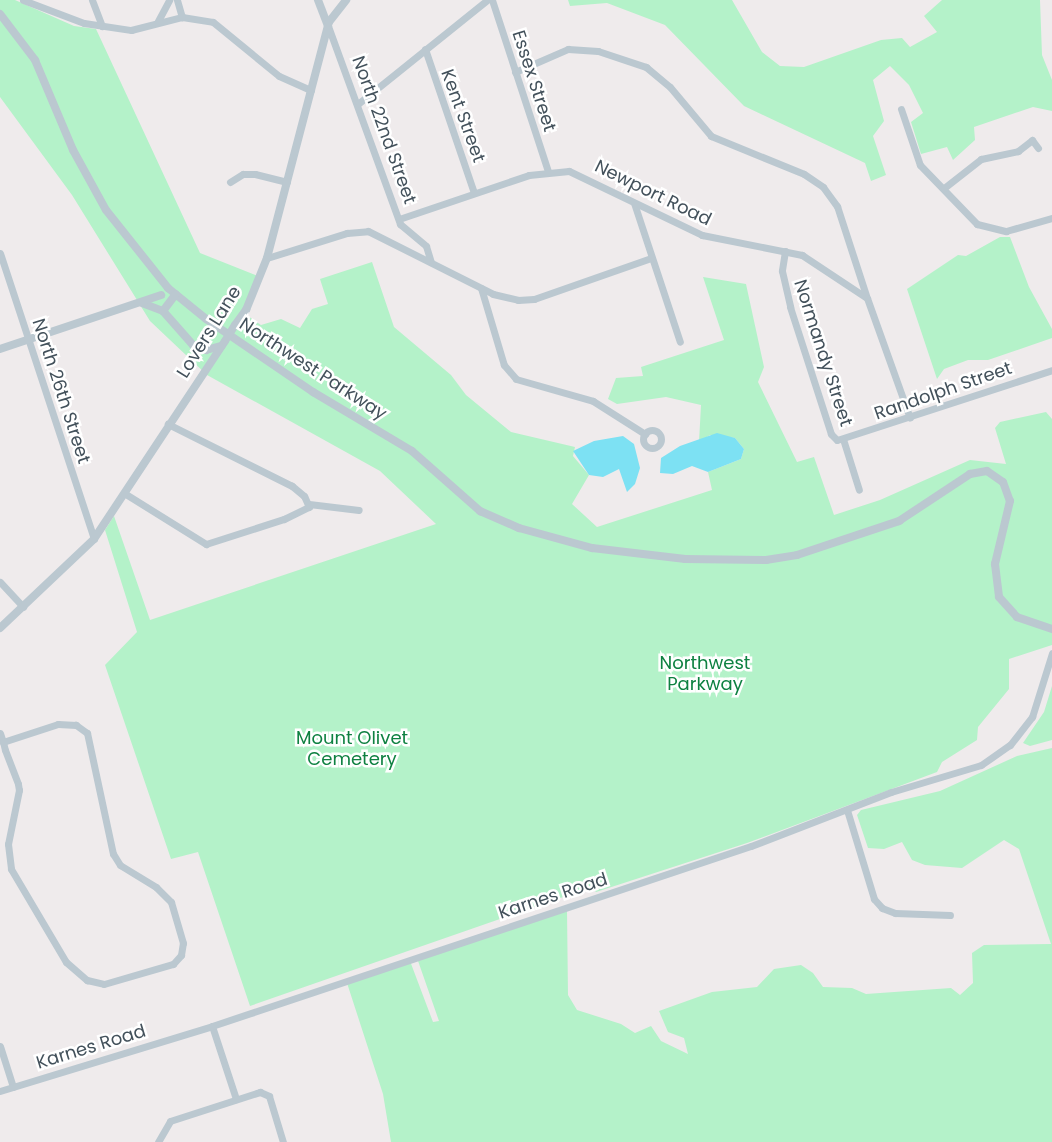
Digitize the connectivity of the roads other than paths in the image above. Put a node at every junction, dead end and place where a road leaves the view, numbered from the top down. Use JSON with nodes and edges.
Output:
{"nodes":[{"id":1,"x":23,"y":0,"type":"edge"},
{"id":2,"x":93,"y":0,"type":"edge"},
{"id":3,"x":170,"y":0,"type":"edge"},
{"id":4,"x":177,"y":0,"type":"edge"},
{"id":5,"x":318,"y":0,"type":"edge"},
{"id":6,"x":346,"y":0,"type":"edge"},
{"id":7,"x":487,"y":0,"type":"edge"},
{"id":8,"x":492,"y":0,"type":"edge"},
{"id":9,"x":0,"y":14,"type":"edge"},
{"id":10,"x":182,"y":17,"type":"junction"},
{"id":11,"x":157,"y":22,"type":"junction"},
{"id":12,"x":102,"y":26,"type":"junction"},
{"id":13,"x":328,"y":26,"type":"junction"},
{"id":14,"x":425,"y":49,"type":"junction"},
{"id":15,"x":515,"y":72,"type":"junction"},
{"id":16,"x":311,"y":90,"type":"junction"},
{"id":17,"x":359,"y":104,"type":"junction"},
{"id":18,"x":901,"y":109,"type":"dead end"},
{"id":19,"x":1038,"y":148,"type":"dead end"},
{"id":20,"x":1018,"y":151,"type":"junction"},
{"id":21,"x":1027,"y":154,"type":"dead end"},
{"id":22,"x":548,"y":171,"type":"junction"},
{"id":23,"x":230,"y":182,"type":"dead end"},
{"id":24,"x":287,"y":182,"type":"junction"},
{"id":25,"x":944,"y":188,"type":"junction"},
{"id":26,"x":474,"y":193,"type":"junction"},
{"id":27,"x":634,"y":203,"type":"junction"},
{"id":28,"x":1052,"y":218,"type":"edge"},
{"id":29,"x":399,"y":219,"type":"junction"},
{"id":30,"x":786,"y":251,"type":"junction"},
{"id":31,"x":0,"y":253,"type":"edge"},
{"id":32,"x":267,"y":258,"type":"junction"},
{"id":33,"x":651,"y":258,"type":"junction"},
{"id":34,"x":431,"y":262,"type":"junction"},
{"id":35,"x":481,"y":288,"type":"junction"},
{"id":36,"x":172,"y":291,"type":"junction"},
{"id":37,"x":161,"y":295,"type":"junction"},
{"id":38,"x":867,"y":298,"type":"junction"},
{"id":39,"x":141,"y":303,"type":"junction"},
{"id":40,"x":160,"y":309,"type":"junction"},
{"id":41,"x":28,"y":340,"type":"junction"},
{"id":42,"x":680,"y":342,"type":"dead end"},
{"id":43,"x":223,"y":344,"type":"junction"},
{"id":44,"x":0,"y":349,"type":"edge"},
{"id":45,"x":200,"y":349,"type":"junction"},
{"id":46,"x":206,"y":368,"type":"junction"},
{"id":47,"x":1052,"y":370,"type":"edge"},
{"id":48,"x":910,"y":418,"type":"junction"},
{"id":49,"x":168,"y":424,"type":"junction"},
{"id":50,"x":645,"y":434,"type":"dead end"},
{"id":51,"x":843,"y":439,"type":"junction"},
{"id":52,"x":859,"y":490,"type":"dead end"},
{"id":53,"x":124,"y":493,"type":"junction"},
{"id":54,"x":309,"y":504,"type":"junction"},
{"id":55,"x":359,"y":510,"type":"dead end"},
{"id":56,"x":94,"y":539,"type":"junction"},
{"id":57,"x":0,"y":582,"type":"edge"},
{"id":58,"x":23,"y":606,"type":"junction"},
{"id":59,"x":0,"y":628,"type":"edge"},
{"id":60,"x":1052,"y":629,"type":"edge"},
{"id":61,"x":1052,"y":653,"type":"edge"},
{"id":62,"x":0,"y":733,"type":"edge"},
{"id":63,"x":3,"y":742,"type":"junction"},
{"id":64,"x":847,"y":810,"type":"junction"},
{"id":65,"x":950,"y":915,"type":"dead end"},
{"id":66,"x":212,"y":1026,"type":"junction"},
{"id":67,"x":0,"y":1046,"type":"edge"},
{"id":68,"x":13,"y":1087,"type":"junction"},
{"id":69,"x":0,"y":1091,"type":"edge"},
{"id":70,"x":236,"y":1099,"type":"junction"},
{"id":71,"x":158,"y":1142,"type":"edge"},
{"id":72,"x":283,"y":1142,"type":"edge"}],
"edges":[{"from":1,"to":12,"type":"street"},
{"from":2,"to":12,"type":"street"},
{"from":3,"to":11,"type":"street"},
{"from":4,"to":10,"type":"street"},
{"from":5,"to":13,"type":"street","name":"North 22nd Street"},
{"from":6,"to":13,"type":"street","name":"Lovers Lane"},
{"from":7,"to":14,"type":"street"},
{"from":8,"to":15,"type":"street","name":"Essex Street"},
{"from":9,"to":36,"type":"street","name":"Northwest Parkway"},
{"from":10,"to":11,"type":"street"},
{"from":10,"to":16,"type":"street"},
{"from":11,"to":12,"type":"street"},
{"from":13,"to":16,"type":"street","name":"Lovers Lane"},
{"from":13,"to":17,"type":"street","name":"North 22nd Street"},
{"from":14,"to":17,"type":"street"},
{"from":14,"to":26,"type":"street","name":"Kent Street"},
{"from":15,"to":22,"type":"street","name":"Essex Street"},
{"from":15,"to":38,"type":"street"},
{"from":16,"to":24,"type":"street","name":"Lovers Lane"},
{"from":17,"to":29,"type":"street","name":"North 22nd Street"},
{"from":18,"to":25,"type":"street"},
{"from":19,"to":20,"type":"street"},
{"from":20,"to":21,"type":"street"},
{"from":20,"to":25,"type":"street"},
{"from":22,"to":26,"type":"street","name":"Newport Road"},
{"from":22,"to":27,"type":"street","name":"Newport Road"},
{"from":23,"to":24,"type":"street"},
{"from":24,"to":32,"type":"street","name":"Lovers Lane"},
{"from":25,"to":28,"type":"street"},
{"from":26,"to":29,"type":"street","name":"Newport Road"},
{"from":27,"to":30,"type":"street","name":"Newport Road"},
{"from":27,"to":33,"type":"street"},
{"from":29,"to":34,"type":"street","name":"North 22nd Street"},
{"from":30,"to":38,"type":"street","name":"Newport Road"},
{"from":30,"to":51,"type":"street","name":"Normandy Street"},
{"from":31,"to":41,"type":"street","name":"North 26th Street"},
{"from":32,"to":34,"type":"street"},
{"from":32,"to":43,"type":"street","name":"Lovers Lane","bridge":true},
{"from":33,"to":35,"type":"street"},
{"from":33,"to":42,"type":"street"},
{"from":34,"to":35,"type":"street"},
{"from":35,"to":50,"type":"street"},
{"from":36,"to":37,"type":"street"},
{"from":36,"to":40,"type":"street"},
{"from":36,"to":60,"type":"street","name":"Northwest Parkway"},
{"from":37,"to":39,"type":"street"},
{"from":37,"to":40,"type":"street"},
{"from":38,"to":48,"type":"street"},
{"from":39,"to":40,"type":"street"},
{"from":39,"to":41,"type":"street"},
{"from":40,"to":45,"type":"street"},
{"from":41,"to":44,"type":"street"},
{"from":41,"to":56,"type":"street","name":"North 26th Street"},
{"from":43,"to":45,"type":"street"},
{"from":43,"to":46,"type":"street","name":"Lovers Lane"},
{"from":45,"to":46,"type":"street"},
{"from":46,"to":49,"type":"street","name":"Lovers Lane"},
{"from":47,"to":48,"type":"street","name":"Randolph Street"},
{"from":48,"to":51,"type":"street","name":"Randolph Street"},
{"from":49,"to":53,"type":"street","name":"Lovers Lane"},
{"from":49,"to":54,"type":"street"},
{"from":51,"to":52,"type":"street","name":"Normandy Street"},
{"from":53,"to":54,"type":"street"},
{"from":53,"to":56,"type":"street","name":"Lovers Lane"},
{"from":54,"to":55,"type":"street"},
{"from":56,"to":58,"type":"street","name":"Lovers Lane"},
{"from":57,"to":58,"type":"street"},
{"from":58,"to":59,"type":"street","name":"Lovers Lane"},
{"from":61,"to":64,"type":"street","name":"Karnes Road"},
{"from":62,"to":63,"type":"street"},
{"from":63,"to":63,"type":"street"},
{"from":64,"to":65,"type":"street"},
{"from":64,"to":66,"type":"street","name":"Karnes Road"},
{"from":66,"to":68,"type":"street","name":"Karnes Road"},
{"from":66,"to":70,"type":"street"},
{"from":67,"to":68,"type":"street"},
{"from":68,"to":69,"type":"street","name":"Karnes Road"},
{"from":70,"to":71,"type":"street"},
{"from":70,"to":72,"type":"street"}]}
